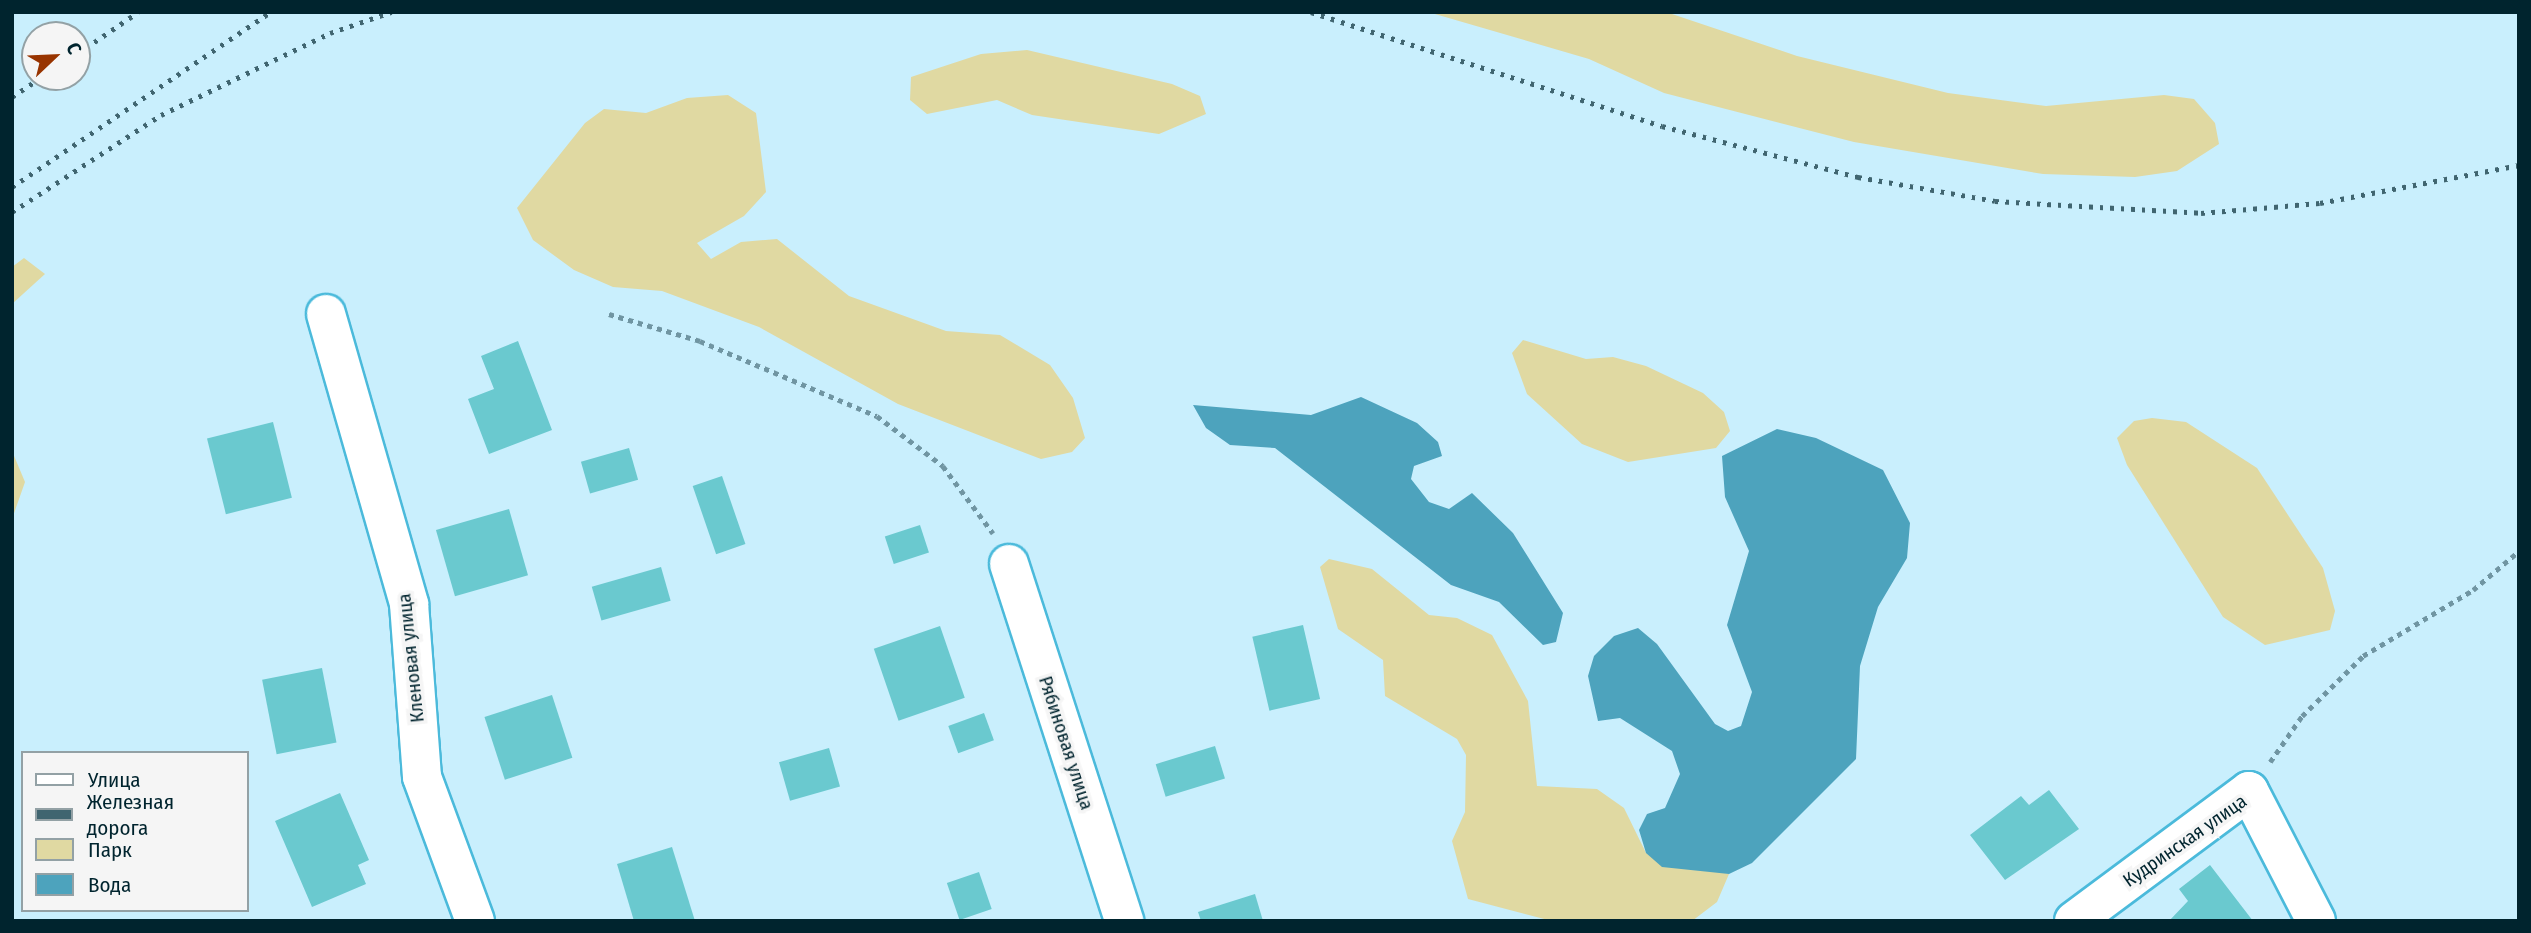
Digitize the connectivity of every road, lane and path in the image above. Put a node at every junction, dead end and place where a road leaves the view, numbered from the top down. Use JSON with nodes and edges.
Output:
{"nodes":[{"id":1,"x":326,"y":314,"type":"dead end"},
{"id":2,"x":609,"y":314,"type":"dead end"},
{"id":3,"x":2519,"y":551,"type":"edge"},
{"id":4,"x":1009,"y":565,"type":"joint"},
{"id":5,"x":2249,"y":792,"type":"junction"},
{"id":6,"x":475,"y":921,"type":"edge"},
{"id":7,"x":1124,"y":921,"type":"edge"},
{"id":8,"x":2074,"y":921,"type":"edge"},
{"id":9,"x":2316,"y":921,"type":"edge"}],
"edges":[{"from":1,"to":6,"type":"street","name":"Кленовая улица"},
{"from":2,"to":4,"type":"path"},
{"from":3,"to":5,"type":"path"},
{"from":4,"to":7,"type":"street","name":"Рябиновая улица"},
{"from":5,"to":8,"type":"street","name":"Кудринская улица"},
{"from":5,"to":9,"type":"street","name":"Кудринская улица"}]}
